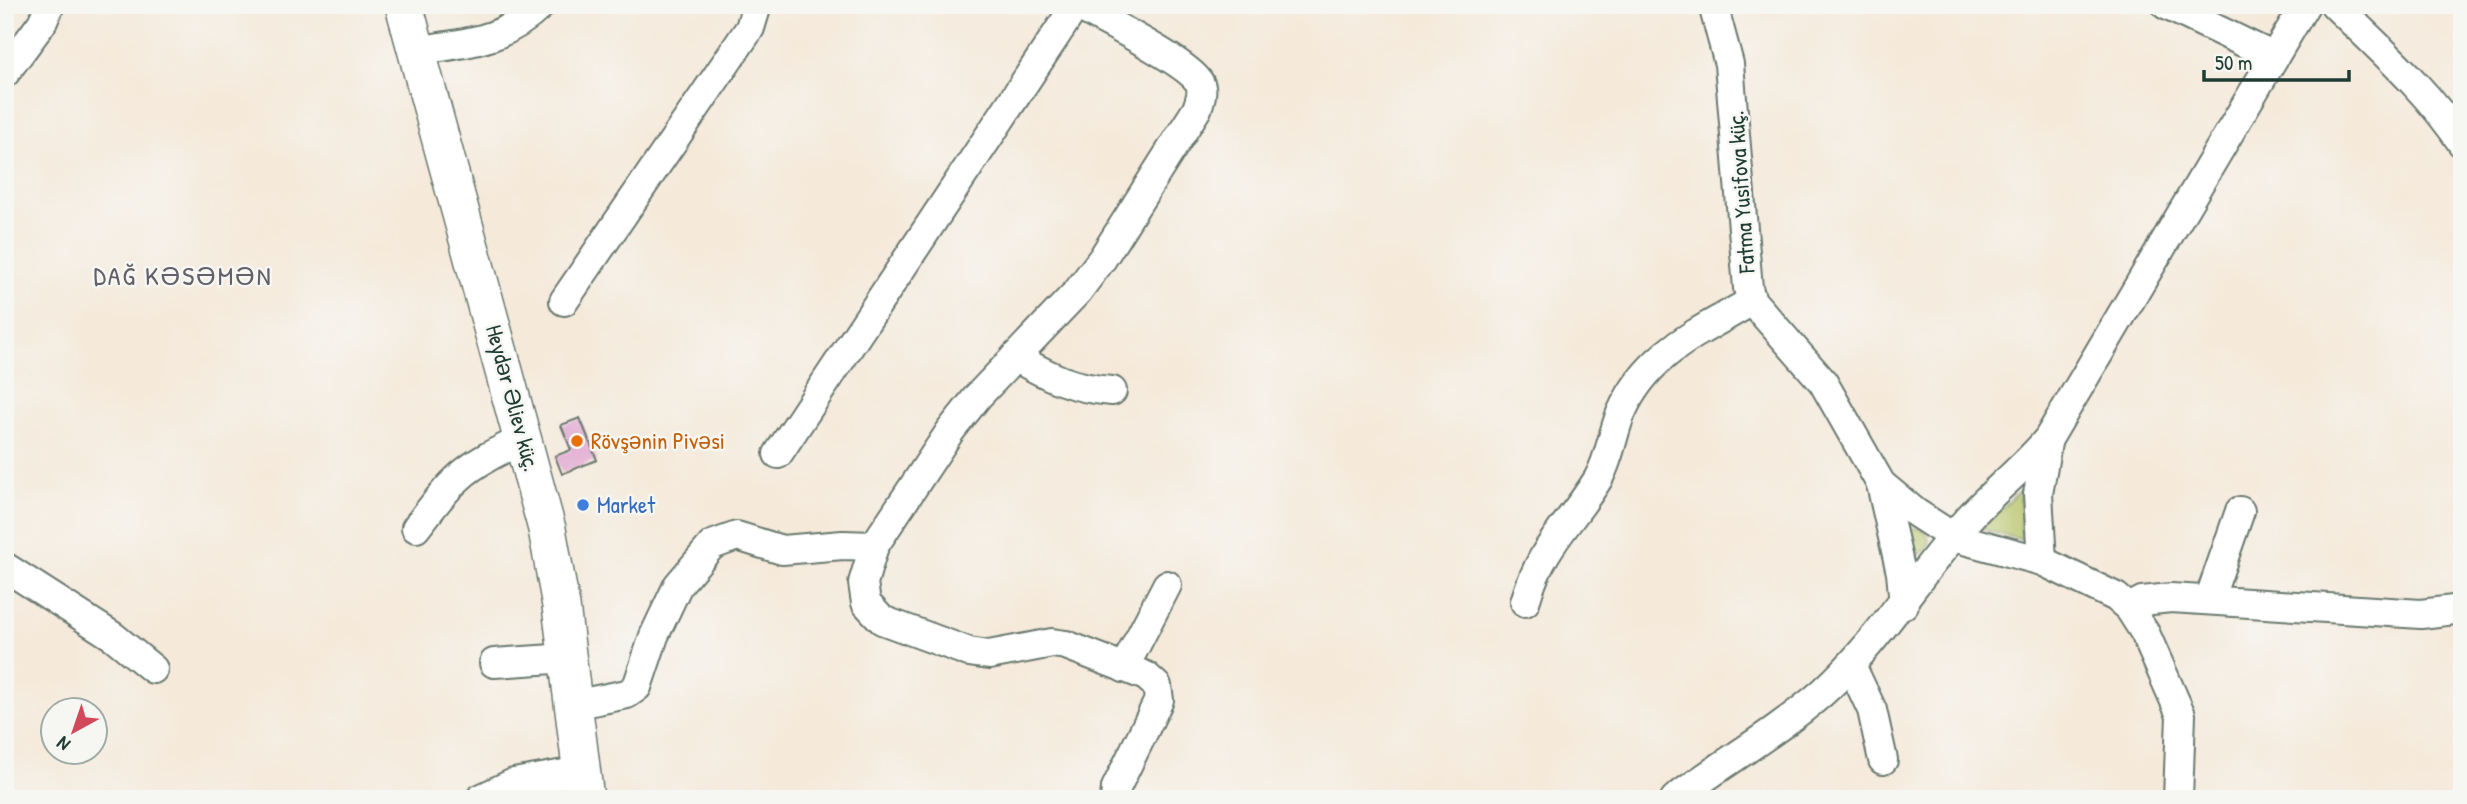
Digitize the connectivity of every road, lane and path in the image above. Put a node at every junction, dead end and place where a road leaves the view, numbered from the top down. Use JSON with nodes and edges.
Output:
{"nodes":[{"id":1,"x":50,"y":5,"type":"edge"},
{"id":2,"x":404,"y":5,"type":"edge"},
{"id":3,"x":541,"y":5,"type":"edge"},
{"id":4,"x":757,"y":5,"type":"edge"},
{"id":5,"x":1077,"y":5,"type":"edge"},
{"id":6,"x":1713,"y":5,"type":"edge"},
{"id":7,"x":2166,"y":5,"type":"edge"},
{"id":8,"x":2305,"y":5,"type":"edge"},
{"id":9,"x":2334,"y":5,"type":"edge"},
{"id":10,"x":416,"y":51,"type":"junction"},
{"id":11,"x":2274,"y":57,"type":"junction"},
{"id":12,"x":5,"y":73,"type":"edge"},
{"id":13,"x":2462,"y":143,"type":"edge"},
{"id":14,"x":564,"y":301,"type":"dead end"},
{"id":15,"x":1752,"y":301,"type":"junction"},
{"id":16,"x":1015,"y":357,"type":"junction"},
{"id":17,"x":1112,"y":391,"type":"dead end"},
{"id":18,"x":524,"y":439,"type":"junction"},
{"id":19,"x":2048,"y":439,"type":"junction"},
{"id":20,"x":778,"y":454,"type":"dead end"},
{"id":21,"x":1881,"y":484,"type":"junction"},
{"id":22,"x":2240,"y":511,"type":"dead end"},
{"id":23,"x":416,"y":528,"type":"dead end"},
{"id":24,"x":1953,"y":537,"type":"junction"},
{"id":25,"x":874,"y":546,"type":"junction"},
{"id":26,"x":2042,"y":561,"type":"junction"},
{"id":27,"x":5,"y":567,"type":"edge"},
{"id":28,"x":1167,"y":585,"type":"dead end"},
{"id":29,"x":2209,"y":600,"type":"junction"},
{"id":30,"x":1525,"y":602,"type":"dead end"},
{"id":31,"x":1904,"y":604,"type":"junction"},
{"id":32,"x":2129,"y":608,"type":"junction"},
{"id":33,"x":2462,"y":609,"type":"edge"},
{"id":34,"x":568,"y":658,"type":"junction"},
{"id":35,"x":494,"y":663,"type":"dead end"},
{"id":36,"x":1851,"y":665,"type":"junction"},
{"id":37,"x":1124,"y":668,"type":"junction"},
{"id":38,"x":153,"y":670,"type":"dead end"},
{"id":39,"x":573,"y":705,"type":"junction"},
{"id":40,"x":1884,"y":760,"type":"dead end"},
{"id":41,"x":583,"y":785,"type":"edge"},
{"id":42,"x":480,"y":799,"type":"edge"},
{"id":43,"x":1115,"y":799,"type":"edge"},
{"id":44,"x":1675,"y":799,"type":"edge"},
{"id":45,"x":2178,"y":799,"type":"edge"}],
"edges":[{"from":1,"to":12,"type":"street"},
{"from":2,"to":10,"type":"main road","name":"Heydər Əliev küç."},
{"from":3,"to":10,"type":"street"},
{"from":4,"to":14,"type":"street"},
{"from":5,"to":16,"type":"street"},
{"from":5,"to":20,"type":"street"},
{"from":6,"to":15,"type":"street","name":"Fatma Yusifova küç."},
{"from":7,"to":11,"type":"street"},
{"from":8,"to":11,"type":"street"},
{"from":9,"to":13,"type":"street"},
{"from":10,"to":18,"type":"main road","name":"Heydər Əliev küç."},
{"from":11,"to":19,"type":"street"},
{"from":15,"to":21,"type":"street","name":"Fatma Yusifova küç."},
{"from":15,"to":30,"type":"street"},
{"from":16,"to":17,"type":"street"},
{"from":16,"to":25,"type":"street"},
{"from":18,"to":23,"type":"street"},
{"from":18,"to":34,"type":"main road","name":"Heydər Əliev küç."},
{"from":19,"to":24,"type":"street"},
{"from":19,"to":26,"type":"street"},
{"from":21,"to":24,"type":"street","name":"Fatma Yusifova küç."},
{"from":21,"to":31,"type":"street"},
{"from":22,"to":29,"type":"street"},
{"from":24,"to":26,"type":"street","name":"Fatma Yusifova küç."},
{"from":24,"to":31,"type":"street"},
{"from":25,"to":37,"type":"street"},
{"from":25,"to":39,"type":"street"},
{"from":26,"to":32,"type":"street","name":"Fatma Yusifova küç."},
{"from":27,"to":38,"type":"street"},
{"from":28,"to":37,"type":"street"},
{"from":29,"to":32,"type":"street"},
{"from":29,"to":33,"type":"street"},
{"from":31,"to":36,"type":"street"},
{"from":32,"to":45,"type":"street","name":"Fatma Yusifova küç."},
{"from":34,"to":35,"type":"street"},
{"from":34,"to":39,"type":"main road","name":"Heydər Əliev küç."},
{"from":36,"to":40,"type":"street"},
{"from":36,"to":44,"type":"street"},
{"from":37,"to":43,"type":"street"},
{"from":39,"to":41,"type":"main road","name":"Heydər Əliev küç."},
{"from":41,"to":42,"type":"street"}]}
